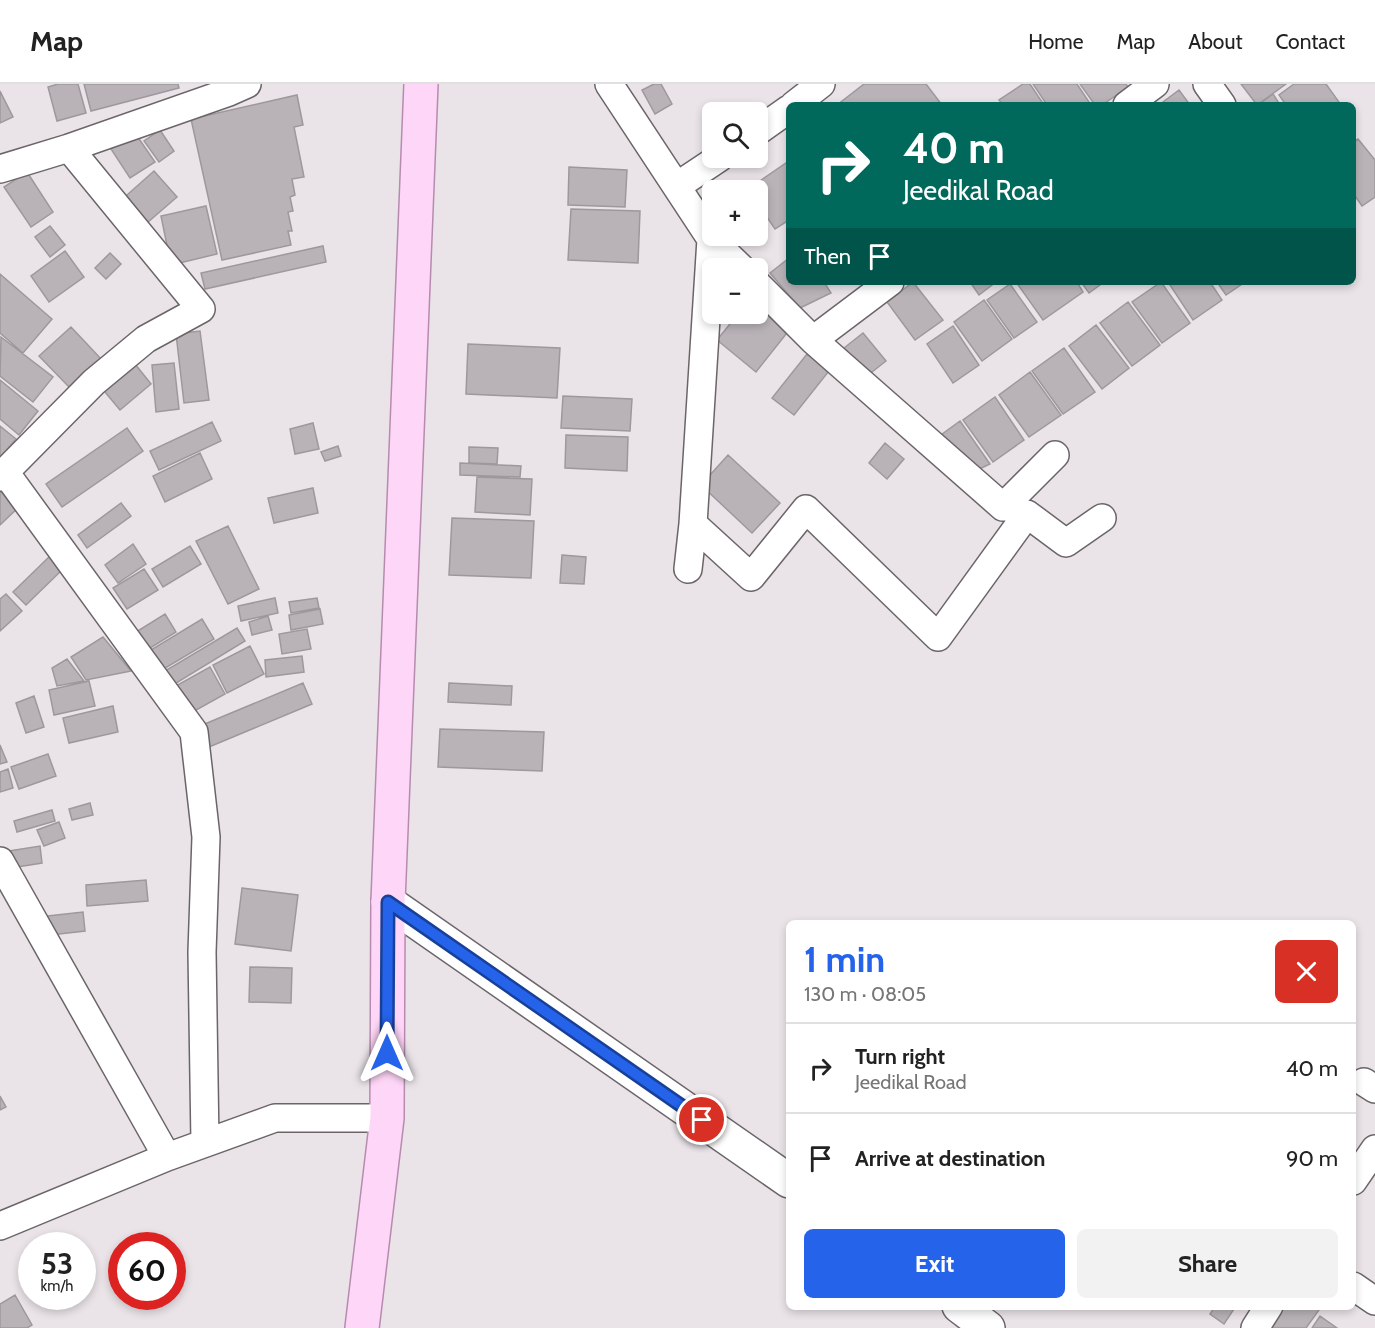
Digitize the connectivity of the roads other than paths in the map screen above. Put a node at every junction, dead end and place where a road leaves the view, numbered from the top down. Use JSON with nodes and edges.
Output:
{"nodes":[{"id":1,"x":421,"y":84,"type":"edge"},
{"id":2,"x":609,"y":84,"type":"edge"},
{"id":3,"x":820,"y":84,"type":"edge"},
{"id":4,"x":1155,"y":84,"type":"edge"},
{"id":5,"x":1207,"y":84,"type":"edge"},
{"id":6,"x":234,"y":87,"type":"edge"},
{"id":7,"x":798,"y":102,"type":"edge"},
{"id":8,"x":1131,"y":102,"type":"edge"},
{"id":9,"x":1220,"y":102,"type":"edge"},
{"id":10,"x":786,"y":111,"type":"edge"},
{"id":11,"x":768,"y":125,"type":"edge"},
{"id":12,"x":69,"y":148,"type":"junction"},
{"id":13,"x":704,"y":168,"type":"edge"},
{"id":14,"x":0,"y":169,"type":"edge"},
{"id":15,"x":677,"y":186,"type":"junction"},
{"id":16,"x":702,"y":225,"type":"edge"},
{"id":17,"x":711,"y":246,"type":"edge"},
{"id":18,"x":718,"y":246,"type":"edge"},
{"id":19,"x":731,"y":258,"type":"edge"},
{"id":20,"x":886,"y":285,"type":"edge"},
{"id":21,"x":768,"y":295,"type":"edge"},
{"id":22,"x":813,"y":340,"type":"junction"},
{"id":23,"x":1055,"y":455,"type":"dead end"},
{"id":24,"x":2,"y":475,"type":"edge"},
{"id":25,"x":1102,"y":518,"type":"dead end"},
{"id":26,"x":693,"y":524,"type":"junction"},
{"id":27,"x":688,"y":569,"type":"dead end"},
{"id":28,"x":0,"y":861,"type":"edge"},
{"id":29,"x":388,"y":902,"type":"junction"},
{"id":30,"x":387,"y":1118,"type":"junction"},
{"id":31,"x":205,"y":1143,"type":"junction"},
{"id":32,"x":1375,"y":1149,"type":"edge"},
{"id":33,"x":167,"y":1157,"type":"junction"},
{"id":34,"x":1356,"y":1177,"type":"edge"},
{"id":35,"x":786,"y":1179,"type":"edge"},
{"id":36,"x":0,"y":1226,"type":"edge"},
{"id":37,"x":1356,"y":1288,"type":"edge"},
{"id":38,"x":1375,"y":1301,"type":"edge"},
{"id":39,"x":964,"y":1310,"type":"edge"},
{"id":40,"x":1266,"y":1310,"type":"edge"},
{"id":41,"x":362,"y":1328,"type":"edge"},
{"id":42,"x":988,"y":1328,"type":"edge"},
{"id":43,"x":1255,"y":1328,"type":"edge"}],
"edges":[{"from":1,"to":29,"type":"main road"},
{"from":2,"to":15,"type":"street"},
{"from":3,"to":7,"type":"street"},
{"from":4,"to":8,"type":"street"},
{"from":5,"to":9,"type":"street"},
{"from":6,"to":12,"type":"street"},
{"from":10,"to":11,"type":"street"},
{"from":12,"to":14,"type":"street"},
{"from":12,"to":24,"type":"street"},
{"from":13,"to":15,"type":"street"},
{"from":15,"to":16,"type":"street"},
{"from":17,"to":26,"type":"street"},
{"from":18,"to":19,"type":"street"},
{"from":20,"to":22,"type":"street"},
{"from":21,"to":22,"type":"street"},
{"from":22,"to":23,"type":"street"},
{"from":24,"to":31,"type":"street"},
{"from":25,"to":26,"type":"street"},
{"from":26,"to":27,"type":"street"},
{"from":28,"to":33,"type":"street"},
{"from":29,"to":30,"type":"main road"},
{"from":29,"to":35,"type":"street"},
{"from":30,"to":31,"type":"street"},
{"from":30,"to":41,"type":"main road"},
{"from":31,"to":33,"type":"street"},
{"from":32,"to":34,"type":"street"},
{"from":33,"to":36,"type":"street"},
{"from":37,"to":38,"type":"street"},
{"from":39,"to":42,"type":"street"},
{"from":40,"to":43,"type":"street"}]}
